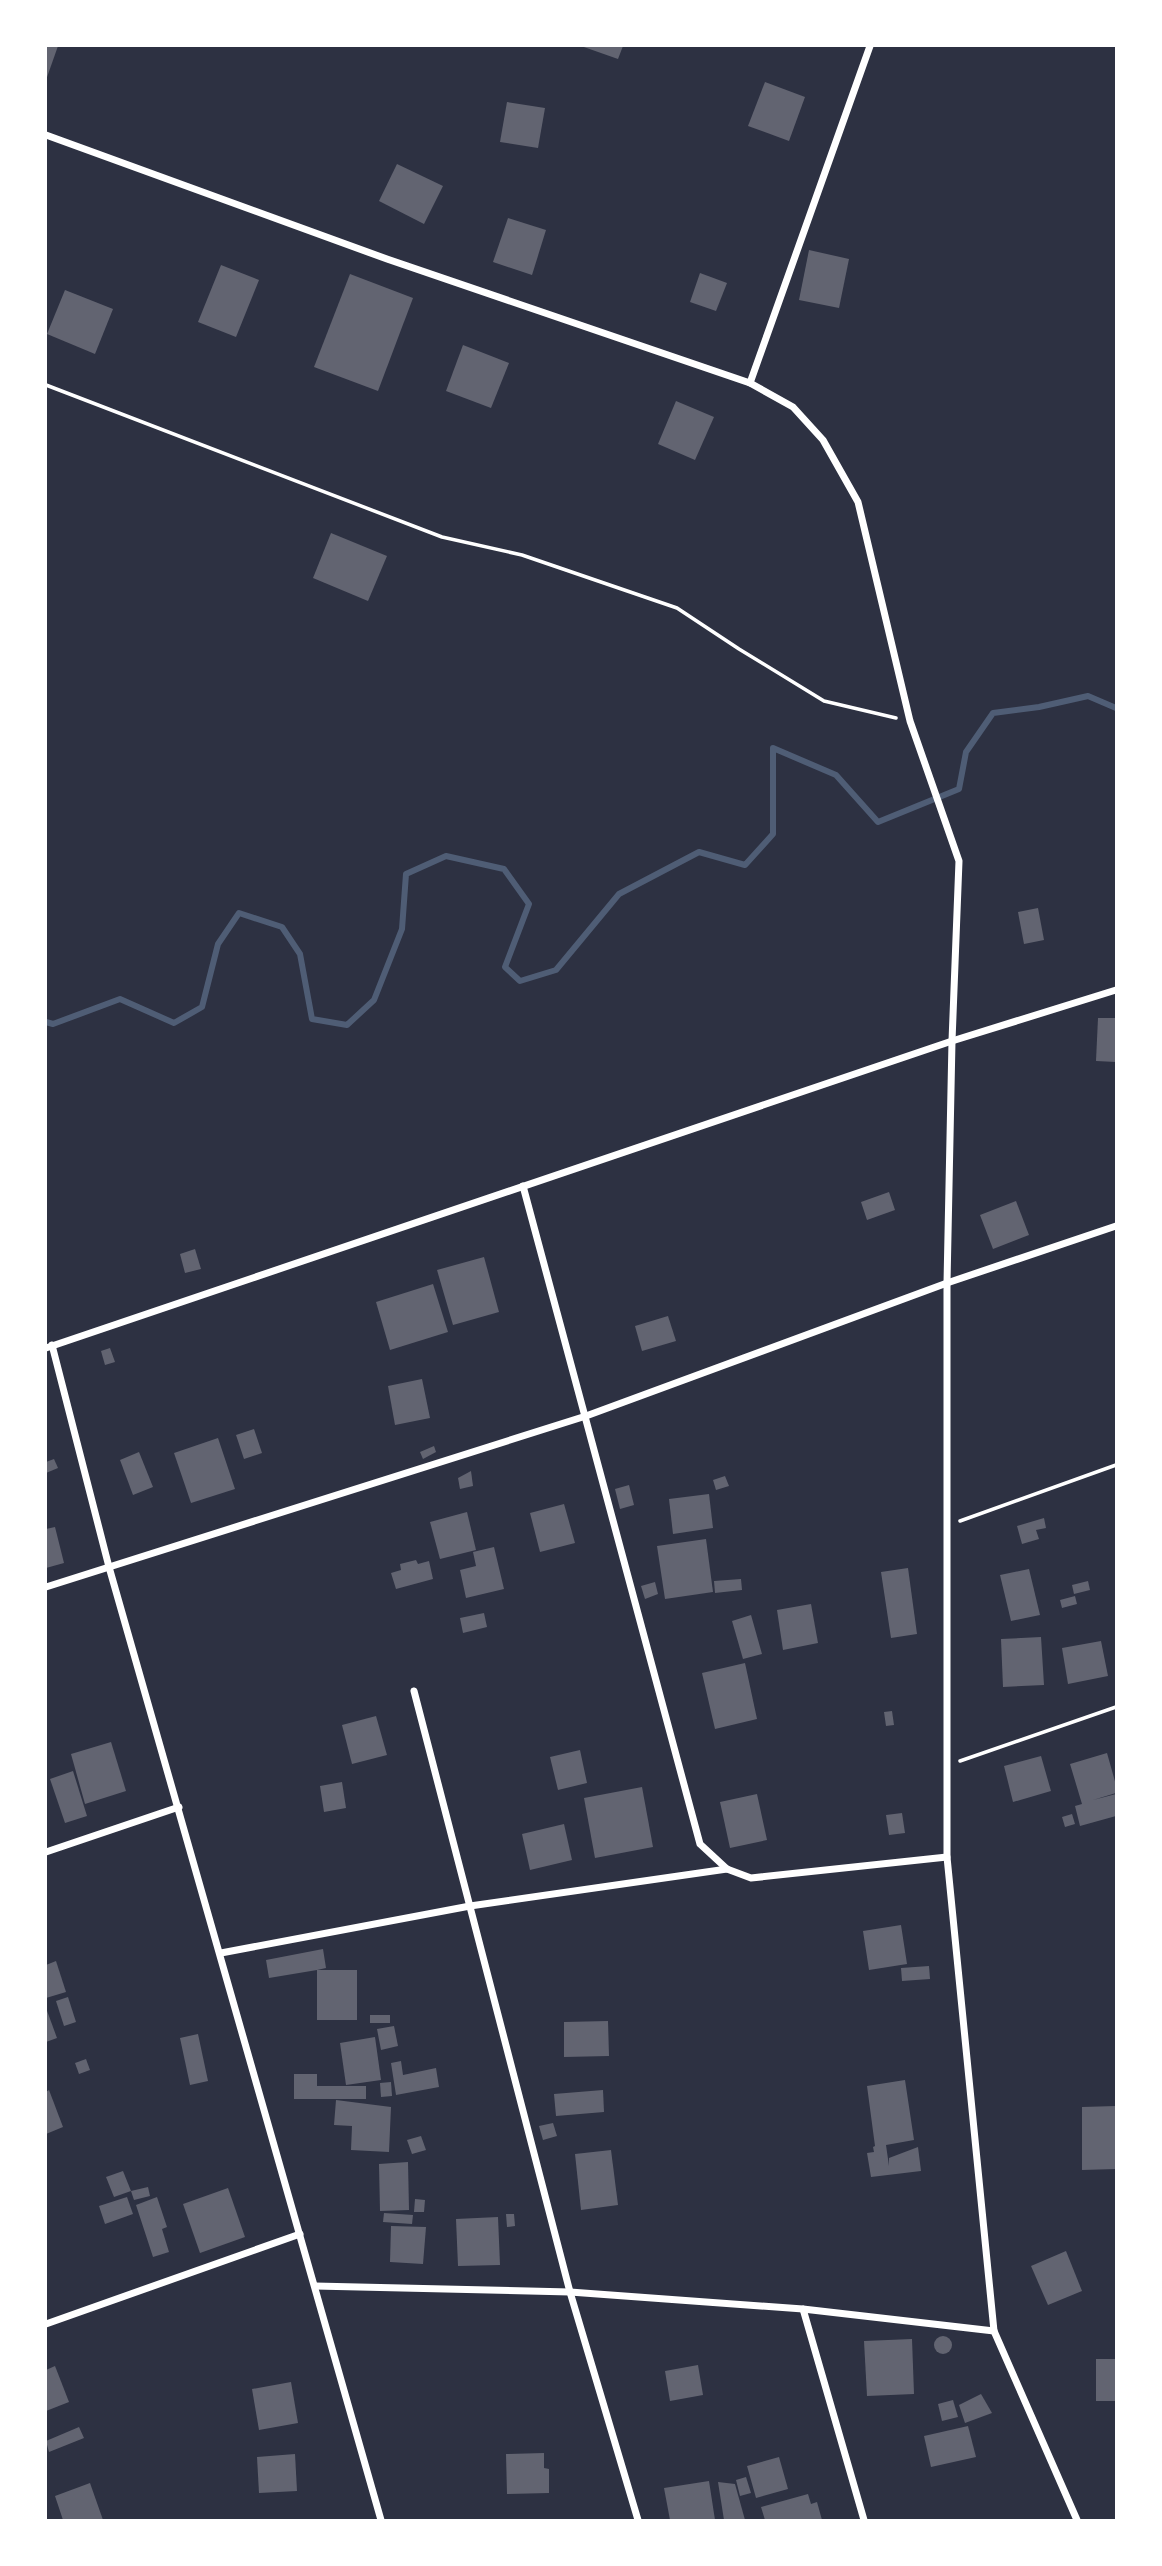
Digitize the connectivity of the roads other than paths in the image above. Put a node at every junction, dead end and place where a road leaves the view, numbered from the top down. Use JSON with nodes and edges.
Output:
{"nodes":[{"id":1,"x":870,"y":46,"type":"edge"},
{"id":2,"x":46,"y":135,"type":"edge"},
{"id":3,"x":750,"y":383,"type":"junction"},
{"id":4,"x":1116,"y":989,"type":"edge"},
{"id":5,"x":952,"y":1041,"type":"junction"},
{"id":6,"x":523,"y":1186,"type":"junction"},
{"id":7,"x":1116,"y":1226,"type":"edge"},
{"id":8,"x":947,"y":1283,"type":"junction"},
{"id":9,"x":49,"y":1346,"type":"edge"},
{"id":10,"x":586,"y":1416,"type":"junction"},
{"id":11,"x":110,"y":1567,"type":"junction"},
{"id":12,"x":46,"y":1587,"type":"edge"},
{"id":13,"x":414,"y":1690,"type":"dead end"},
{"id":14,"x":179,"y":1807,"type":"junction"},
{"id":15,"x":46,"y":1853,"type":"edge"},
{"id":16,"x":947,"y":1857,"type":"junction"},
{"id":17,"x":727,"y":1869,"type":"junction"},
{"id":18,"x":470,"y":1906,"type":"junction"},
{"id":19,"x":221,"y":1953,"type":"junction"},
{"id":20,"x":300,"y":2234,"type":"junction"},
{"id":21,"x":316,"y":2286,"type":"junction"},
{"id":22,"x":570,"y":2292,"type":"junction"},
{"id":23,"x":803,"y":2309,"type":"junction"},
{"id":24,"x":46,"y":2324,"type":"edge"},
{"id":25,"x":994,"y":2331,"type":"junction"},
{"id":26,"x":381,"y":2521,"type":"edge"},
{"id":27,"x":638,"y":2521,"type":"edge"},
{"id":28,"x":864,"y":2521,"type":"edge"},
{"id":29,"x":1077,"y":2521,"type":"edge"}],
"edges":[{"from":1,"to":3,"type":"street"},
{"from":2,"to":3,"type":"street"},
{"from":3,"to":5,"type":"street"},
{"from":4,"to":5,"type":"street"},
{"from":5,"to":6,"type":"street"},
{"from":5,"to":8,"type":"street"},
{"from":6,"to":9,"type":"street"},
{"from":6,"to":10,"type":"street"},
{"from":7,"to":8,"type":"street"},
{"from":8,"to":10,"type":"street"},
{"from":8,"to":16,"type":"street"},
{"from":9,"to":11,"type":"street"},
{"from":10,"to":11,"type":"street"},
{"from":10,"to":17,"type":"street"},
{"from":11,"to":12,"type":"street"},
{"from":11,"to":14,"type":"street"},
{"from":13,"to":18,"type":"street"},
{"from":14,"to":15,"type":"street"},
{"from":14,"to":19,"type":"street"},
{"from":16,"to":17,"type":"street"},
{"from":16,"to":25,"type":"street"},
{"from":17,"to":18,"type":"street"},
{"from":18,"to":19,"type":"street"},
{"from":18,"to":22,"type":"street"},
{"from":19,"to":20,"type":"street"},
{"from":20,"to":21,"type":"street"},
{"from":20,"to":24,"type":"street"},
{"from":21,"to":22,"type":"street"},
{"from":21,"to":26,"type":"street"},
{"from":22,"to":23,"type":"street"},
{"from":22,"to":27,"type":"street"},
{"from":23,"to":25,"type":"street"},
{"from":23,"to":28,"type":"street"},
{"from":25,"to":29,"type":"street"}]}
